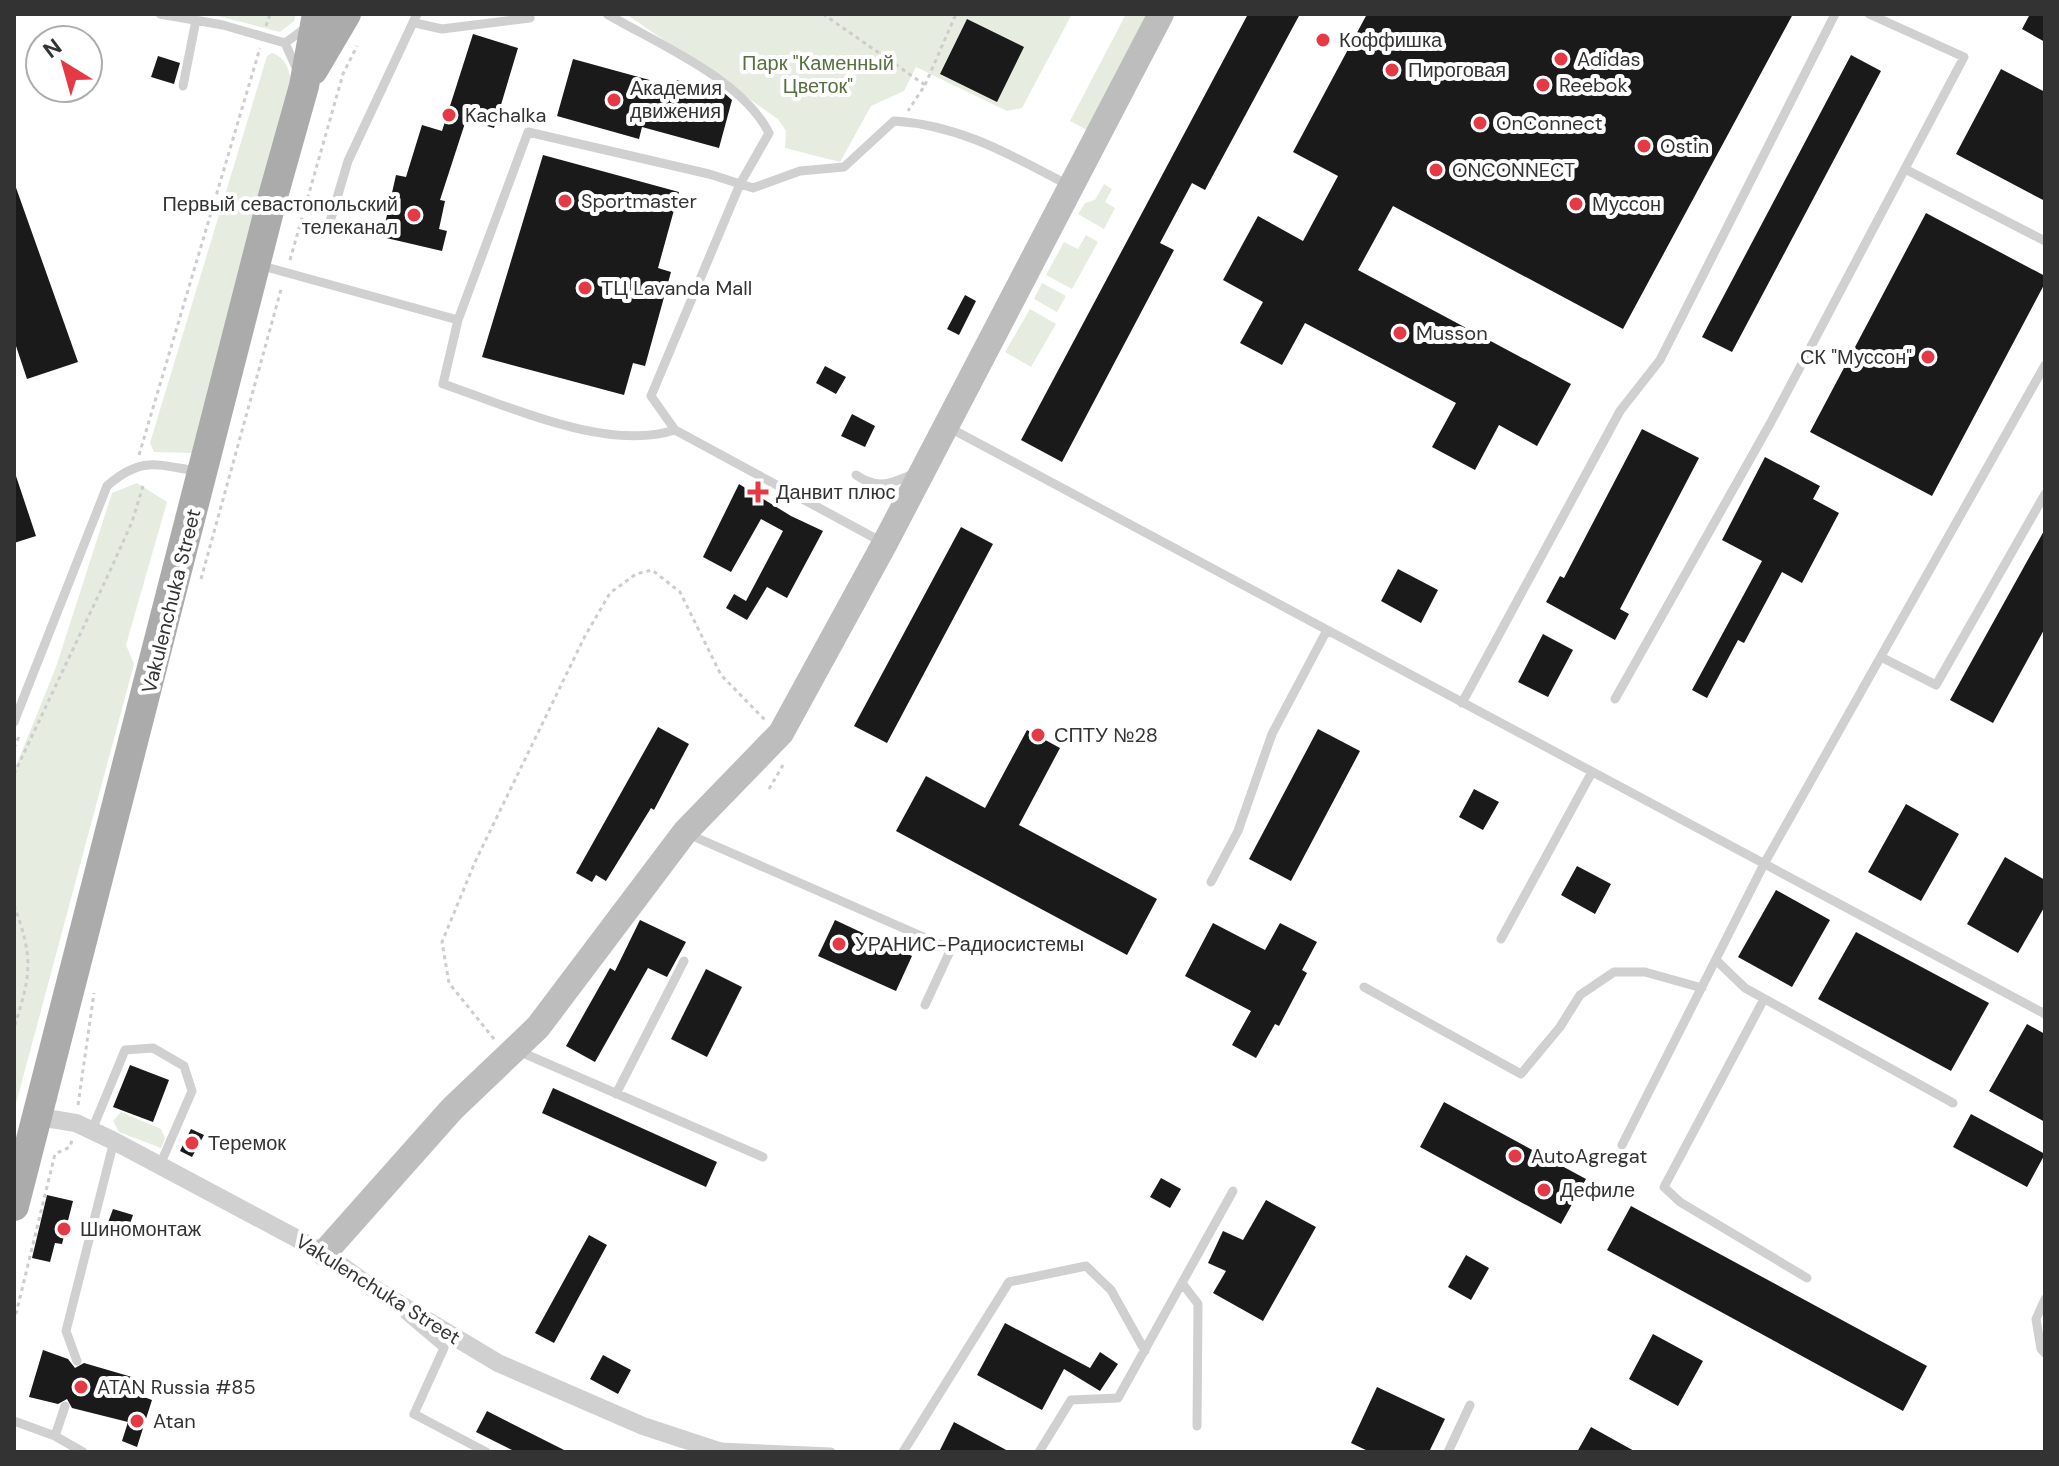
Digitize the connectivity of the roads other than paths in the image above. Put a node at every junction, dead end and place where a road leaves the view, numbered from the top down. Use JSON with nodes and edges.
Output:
{"nodes":[{"id":1,"x":160,"y":14,"type":"edge"},
{"id":2,"x":607,"y":14,"type":"edge"},
{"id":3,"x":1161,"y":14,"type":"edge"},
{"id":4,"x":1835,"y":14,"type":"edge"},
{"id":5,"x":1869,"y":14,"type":"edge"},
{"id":6,"x":531,"y":15,"type":"edge"},
{"id":7,"x":315,"y":18,"type":"edge"},
{"id":8,"x":416,"y":18,"type":"edge"},
{"id":9,"x":196,"y":20,"type":"junction"},
{"id":10,"x":352,"y":27,"type":"edge"},
{"id":11,"x":285,"y":43,"type":"junction"},
{"id":12,"x":183,"y":86,"type":"dead end"},
{"id":13,"x":304,"y":86,"type":"junction"},
{"id":14,"x":1905,"y":169,"type":"junction"},
{"id":15,"x":740,"y":184,"type":"junction"},
{"id":16,"x":1070,"y":186,"type":"junction"},
{"id":17,"x":329,"y":225,"type":"dead end"},
{"id":18,"x":2045,"y":241,"type":"edge"},
{"id":19,"x":255,"y":264,"type":"junction"},
{"id":20,"x":458,"y":320,"type":"junction"},
{"id":21,"x":2045,"y":365,"type":"edge"},
{"id":22,"x":947,"y":427,"type":"junction"},
{"id":23,"x":675,"y":430,"type":"junction"},
{"id":24,"x":924,"y":469,"type":"junction"},
{"id":25,"x":203,"y":473,"type":"junction"},
{"id":26,"x":856,"y":475,"type":"dead end"},
{"id":27,"x":2045,"y":494,"type":"edge"},
{"id":28,"x":885,"y":543,"type":"junction"},
{"id":29,"x":1327,"y":630,"type":"junction"},
{"id":30,"x":1881,"y":657,"type":"junction"},
{"id":31,"x":1615,"y":699,"type":"dead end"},
{"id":32,"x":1462,"y":703,"type":"junction"},
{"id":33,"x":14,"y":722,"type":"edge"},
{"id":34,"x":1592,"y":772,"type":"junction"},
{"id":35,"x":685,"y":832,"type":"junction"},
{"id":36,"x":1764,"y":864,"type":"junction"},
{"id":37,"x":1211,"y":882,"type":"dead end"},
{"id":38,"x":1501,"y":939,"type":"dead end"},
{"id":39,"x":1716,"y":960,"type":"junction"},
{"id":40,"x":684,"y":961,"type":"dead end"},
{"id":41,"x":1364,"y":987,"type":"dead end"},
{"id":42,"x":1702,"y":988,"type":"junction"},
{"id":43,"x":1764,"y":999,"type":"junction"},
{"id":44,"x":925,"y":1005,"type":"dead end"},
{"id":45,"x":2045,"y":1014,"type":"edge"},
{"id":46,"x":510,"y":1052,"type":"junction"},
{"id":47,"x":616,"y":1094,"type":"junction"},
{"id":48,"x":1953,"y":1103,"type":"dead end"},
{"id":49,"x":39,"y":1117,"type":"junction"},
{"id":50,"x":84,"y":1127,"type":"junction"},
{"id":51,"x":114,"y":1141,"type":"junction"},
{"id":52,"x":1622,"y":1145,"type":"dead end"},
{"id":53,"x":763,"y":1157,"type":"dead end"},
{"id":54,"x":160,"y":1165,"type":"junction"},
{"id":55,"x":1233,"y":1191,"type":"dead end"},
{"id":56,"x":14,"y":1206,"type":"edge"},
{"id":57,"x":324,"y":1253,"type":"junction"},
{"id":58,"x":1807,"y":1278,"type":"dead end"},
{"id":59,"x":1182,"y":1283,"type":"junction"},
{"id":60,"x":368,"y":1285,"type":"junction"},
{"id":61,"x":2045,"y":1299,"type":"edge"},
{"id":62,"x":1145,"y":1351,"type":"junction"},
{"id":63,"x":2045,"y":1353,"type":"edge"},
{"id":64,"x":77,"y":1361,"type":"dead end"},
{"id":65,"x":1470,"y":1405,"type":"dead end"},
{"id":66,"x":65,"y":1406,"type":"dead end"},
{"id":67,"x":14,"y":1421,"type":"edge"},
{"id":68,"x":1197,"y":1426,"type":"dead end"},
{"id":69,"x":55,"y":1436,"type":"junction"},
{"id":70,"x":717,"y":1449,"type":"edge"},
{"id":71,"x":83,"y":1452,"type":"edge"},
{"id":72,"x":486,"y":1452,"type":"edge"},
{"id":73,"x":831,"y":1452,"type":"edge"},
{"id":74,"x":903,"y":1452,"type":"edge"},
{"id":75,"x":1039,"y":1452,"type":"edge"},
{"id":76,"x":1448,"y":1452,"type":"edge"}],
"edges":[{"from":1,"to":9,"type":"lane"},
{"from":2,"to":15,"type":"lane"},
{"from":3,"to":16,"type":"street"},
{"from":4,"to":32,"type":"lane"},
{"from":5,"to":14,"type":"lane"},
{"from":6,"to":8,"type":"lane"},
{"from":7,"to":11,"type":"lane"},
{"from":7,"to":13,"type":"main road","name":"Vakulenchuka Street"},
{"from":8,"to":17,"type":"lane"},
{"from":9,"to":11,"type":"lane"},
{"from":9,"to":12,"type":"lane"},
{"from":10,"to":13,"type":"main road","name":"Vakulenchuka Street"},
{"from":11,"to":13,"type":"lane"},
{"from":13,"to":19,"type":"main road","name":"Vakulenchuka Street"},
{"from":14,"to":18,"type":"lane"},
{"from":14,"to":31,"type":"lane"},
{"from":15,"to":16,"type":"lane"},
{"from":15,"to":20,"type":"lane"},
{"from":15,"to":23,"type":"lane"},
{"from":16,"to":22,"type":"street"},
{"from":19,"to":20,"type":"lane"},
{"from":19,"to":25,"type":"main road","name":"Vakulenchuka Street"},
{"from":20,"to":23,"type":"lane"},
{"from":21,"to":30,"type":"lane"},
{"from":22,"to":24,"type":"street"},
{"from":22,"to":29,"type":"lane"},
{"from":23,"to":28,"type":"lane"},
{"from":24,"to":26,"type":"lane"},
{"from":24,"to":28,"type":"street"},
{"from":25,"to":33,"type":"lane"},
{"from":25,"to":49,"type":"main road","name":"Vakulenchuka Street"},
{"from":27,"to":30,"type":"lane"},
{"from":28,"to":35,"type":"street"},
{"from":29,"to":32,"type":"lane"},
{"from":29,"to":37,"type":"lane"},
{"from":30,"to":36,"type":"lane"},
{"from":32,"to":34,"type":"lane"},
{"from":34,"to":36,"type":"lane"},
{"from":34,"to":38,"type":"lane"},
{"from":35,"to":44,"type":"lane"},
{"from":35,"to":46,"type":"street"},
{"from":36,"to":39,"type":"lane"},
{"from":36,"to":45,"type":"lane"},
{"from":39,"to":42,"type":"lane"},
{"from":39,"to":43,"type":"lane"},
{"from":40,"to":47,"type":"lane"},
{"from":41,"to":42,"type":"lane"},
{"from":42,"to":52,"type":"lane"},
{"from":43,"to":48,"type":"lane"},
{"from":43,"to":58,"type":"lane"},
{"from":46,"to":47,"type":"lane"},
{"from":46,"to":57,"type":"street"},
{"from":47,"to":53,"type":"lane"},
{"from":49,"to":50,"type":"street","name":"Vakulenchuka Street"},
{"from":49,"to":56,"type":"main road","name":"Vakulenchuka Street"},
{"from":50,"to":51,"type":"street","name":"Vakulenchuka Street"},
{"from":50,"to":54,"type":"lane"},
{"from":51,"to":54,"type":"street","name":"Vakulenchuka Street"},
{"from":51,"to":64,"type":"lane"},
{"from":54,"to":57,"type":"street","name":"Vakulenchuka Street"},
{"from":55,"to":59,"type":"lane"},
{"from":57,"to":60,"type":"street","name":"Vakulenchuka Street"},
{"from":59,"to":62,"type":"lane"},
{"from":59,"to":68,"type":"lane"},
{"from":60,"to":70,"type":"street","name":"Vakulenchuka Street"},
{"from":60,"to":72,"type":"lane"},
{"from":61,"to":63,"type":"lane"},
{"from":62,"to":74,"type":"lane"},
{"from":62,"to":75,"type":"lane"},
{"from":65,"to":76,"type":"lane"},
{"from":66,"to":69,"type":"lane"},
{"from":67,"to":69,"type":"lane"},
{"from":69,"to":71,"type":"lane"},
{"from":70,"to":73,"type":"lane"}]}
